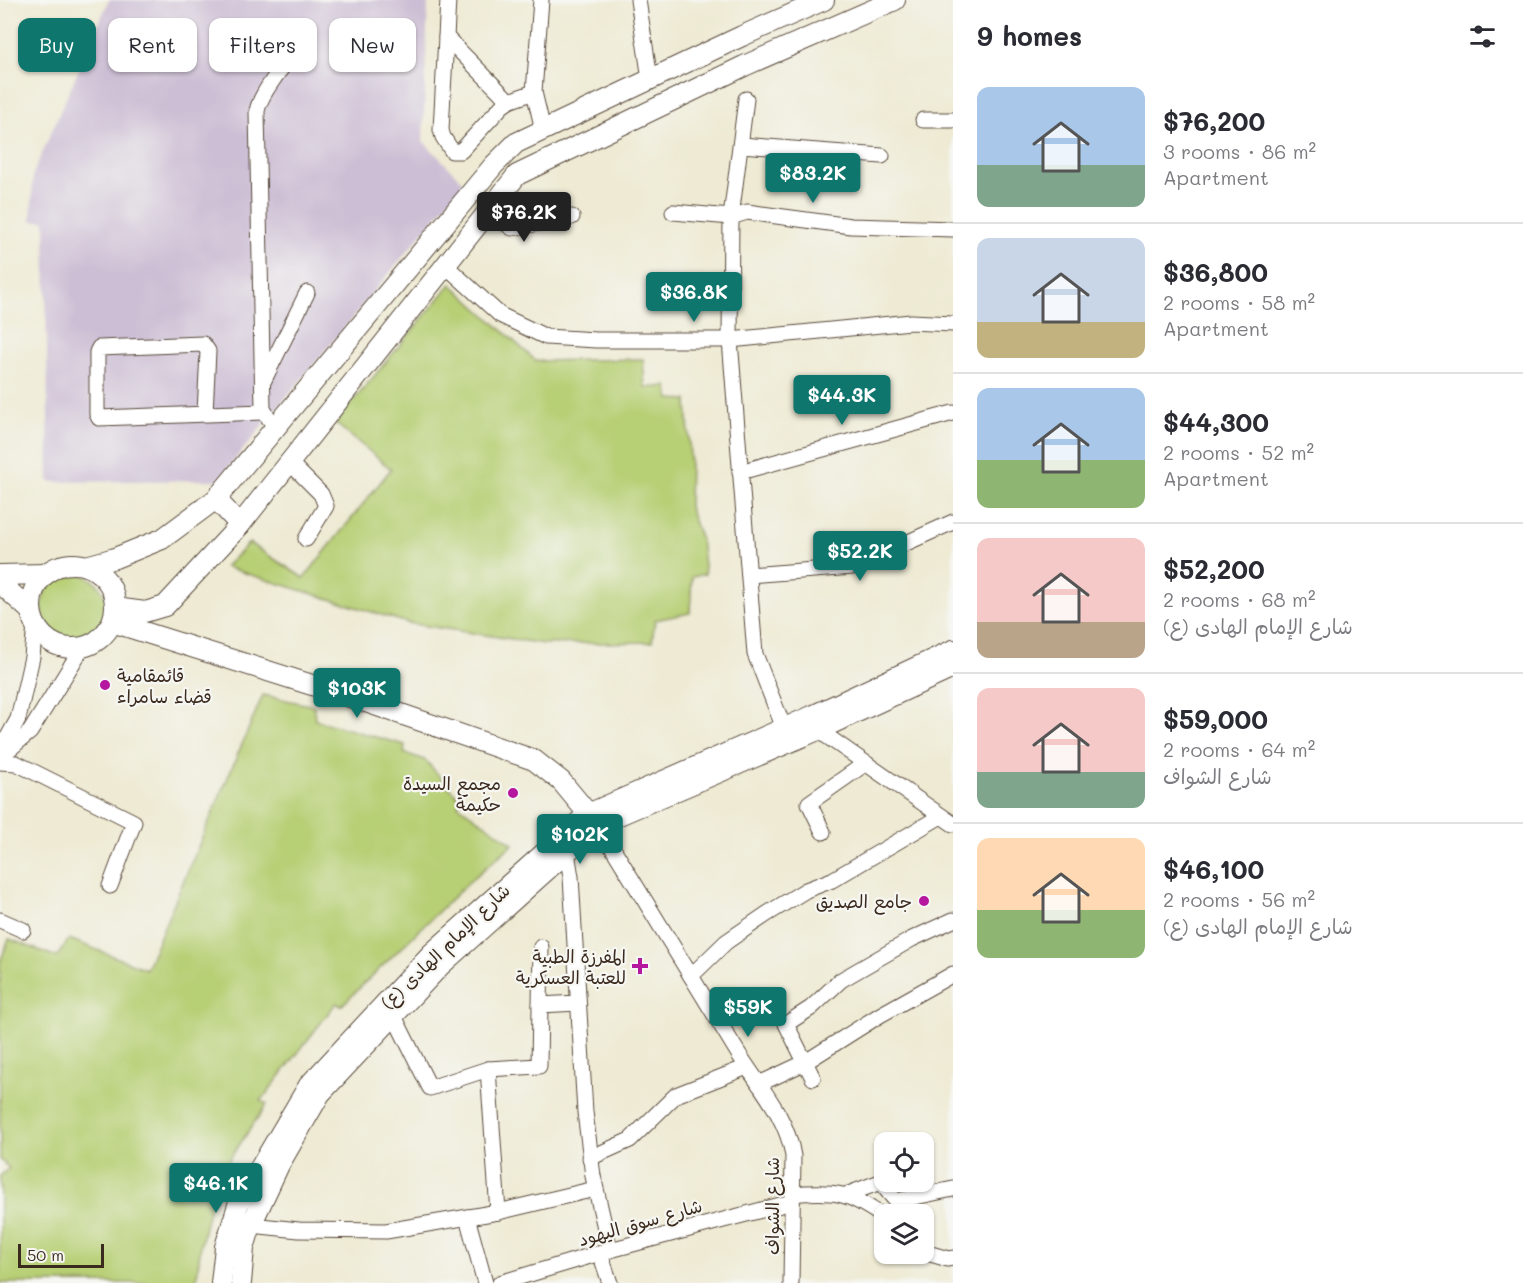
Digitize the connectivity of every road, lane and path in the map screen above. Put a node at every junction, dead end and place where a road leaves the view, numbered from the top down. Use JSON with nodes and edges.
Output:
{"nodes":[{"id":1,"x":448,"y":0,"type":"edge"},
{"id":2,"x":541,"y":0,"type":"edge"},
{"id":3,"x":638,"y":0,"type":"edge"},
{"id":4,"x":824,"y":0,"type":"edge"},
{"id":5,"x":895,"y":0,"type":"edge"},
{"id":6,"x":742,"y":36,"type":"junction"},
{"id":7,"x":446,"y":37,"type":"junction"},
{"id":8,"x":744,"y":66,"type":"junction"},
{"id":9,"x":280,"y":72,"type":"edge"},
{"id":10,"x":650,"y":79,"type":"junction"},
{"id":11,"x":534,"y":92,"type":"junction"},
{"id":12,"x":746,"y":99,"type":"dead end"},
{"id":13,"x":509,"y":101,"type":"junction"},
{"id":14,"x":923,"y":120,"type":"dead end"},
{"id":15,"x":953,"y":120,"type":"edge"},
{"id":16,"x":543,"y":130,"type":"junction"},
{"id":17,"x":741,"y":145,"type":"junction"},
{"id":18,"x":882,"y":156,"type":"dead end"},
{"id":19,"x":489,"y":210,"type":"junction"},
{"id":20,"x":673,"y":212,"type":"dead end"},
{"id":21,"x":731,"y":217,"type":"junction"},
{"id":22,"x":572,"y":218,"type":"dead end"},
{"id":23,"x":953,"y":229,"type":"edge"},
{"id":24,"x":445,"y":266,"type":"junction"},
{"id":25,"x":307,"y":293,"type":"dead end"},
{"id":26,"x":953,"y":324,"type":"edge"},
{"id":27,"x":730,"y":340,"type":"junction"},
{"id":28,"x":262,"y":383,"type":"junction"},
{"id":29,"x":205,"y":413,"type":"junction"},
{"id":30,"x":953,"y":413,"type":"edge"},
{"id":31,"x":270,"y":420,"type":"junction"},
{"id":32,"x":289,"y":462,"type":"junction"},
{"id":33,"x":740,"y":472,"type":"junction"},
{"id":34,"x":216,"y":500,"type":"junction"},
{"id":35,"x":953,"y":522,"type":"edge"},
{"id":36,"x":240,"y":525,"type":"junction"},
{"id":37,"x":306,"y":539,"type":"dead end"},
{"id":38,"x":86,"y":566,"type":"junction"},
{"id":39,"x":46,"y":574,"type":"junction"},
{"id":40,"x":0,"y":575,"type":"edge"},
{"id":41,"x":749,"y":575,"type":"junction"},
{"id":42,"x":0,"y":583,"type":"edge"},
{"id":43,"x":114,"y":615,"type":"junction"},
{"id":44,"x":33,"y":618,"type":"junction"},
{"id":45,"x":82,"y":648,"type":"junction"},
{"id":46,"x":953,"y":650,"type":"edge"},
{"id":47,"x":953,"y":668,"type":"edge"},
{"id":48,"x":815,"y":723,"type":"junction"},
{"id":49,"x":786,"y":735,"type":"junction"},
{"id":50,"x":0,"y":751,"type":"edge"},
{"id":51,"x":0,"y":757,"type":"edge"},
{"id":52,"x":0,"y":762,"type":"edge"},
{"id":53,"x":866,"y":763,"type":"junction"},
{"id":54,"x":593,"y":819,"type":"junction"},
{"id":55,"x":947,"y":820,"type":"edge"},
{"id":56,"x":823,"y":832,"type":"dead end"},
{"id":57,"x":567,"y":852,"type":"junction"},
{"id":58,"x":110,"y":886,"type":"dead end"},
{"id":59,"x":0,"y":920,"type":"edge"},
{"id":60,"x":953,"y":920,"type":"edge"},
{"id":61,"x":23,"y":930,"type":"dead end"},
{"id":62,"x":540,"y":947,"type":"dead end"},
{"id":63,"x":953,"y":974,"type":"edge"},
{"id":64,"x":691,"y":976,"type":"junction"},
{"id":65,"x":578,"y":1003,"type":"junction"},
{"id":66,"x":540,"y":1005,"type":"junction"},
{"id":67,"x":393,"y":1014,"type":"junction"},
{"id":68,"x":804,"y":1063,"type":"junction"},
{"id":69,"x":747,"y":1067,"type":"junction"},
{"id":70,"x":488,"y":1069,"type":"junction"},
{"id":71,"x":813,"y":1078,"type":"dead end"},
{"id":72,"x":759,"y":1084,"type":"junction"},
{"id":73,"x":590,"y":1158,"type":"junction"},
{"id":74,"x":596,"y":1189,"type":"junction"},
{"id":75,"x":953,"y":1189,"type":"edge"},
{"id":76,"x":846,"y":1195,"type":"junction"},
{"id":77,"x":792,"y":1198,"type":"junction"},
{"id":78,"x":874,"y":1210,"type":"edge"},
{"id":79,"x":498,"y":1212,"type":"junction"},
{"id":80,"x":467,"y":1217,"type":"junction"},
{"id":81,"x":251,"y":1225,"type":"junction"},
{"id":82,"x":605,"y":1252,"type":"junction"},
{"id":83,"x":934,"y":1255,"type":"edge"},
{"id":84,"x":953,"y":1258,"type":"edge"},
{"id":85,"x":221,"y":1283,"type":"edge"},
{"id":86,"x":241,"y":1283,"type":"edge"},
{"id":87,"x":485,"y":1283,"type":"edge"},
{"id":88,"x":500,"y":1283,"type":"edge"},
{"id":89,"x":610,"y":1283,"type":"edge"},
{"id":90,"x":791,"y":1283,"type":"edge"}],
"edges":[{"from":1,"to":7,"type":"street"},
{"from":2,"to":11,"type":"street"},
{"from":3,"to":10,"type":"street"},
{"from":4,"to":6,"type":"main road"},
{"from":5,"to":8,"type":"main road"},
{"from":6,"to":8,"type":"main road"},
{"from":6,"to":10,"type":"main road"},
{"from":7,"to":13,"type":"street"},
{"from":7,"to":13,"type":"street"},
{"from":8,"to":19,"type":"main road"},
{"from":9,"to":28,"type":"street"},
{"from":10,"to":16,"type":"main road"},
{"from":11,"to":13,"type":"street"},
{"from":11,"to":16,"type":"street"},
{"from":12,"to":17,"type":"street"},
{"from":14,"to":15,"type":"street"},
{"from":16,"to":31,"type":"main road"},
{"from":17,"to":18,"type":"street"},
{"from":17,"to":21,"type":"street"},
{"from":19,"to":22,"type":"street"},
{"from":19,"to":24,"type":"main road"},
{"from":20,"to":21,"type":"street"},
{"from":21,"to":23,"type":"street"},
{"from":21,"to":27,"type":"street"},
{"from":24,"to":27,"type":"street"},
{"from":24,"to":32,"type":"main road"},
{"from":25,"to":28,"type":"street"},
{"from":26,"to":27,"type":"street"},
{"from":27,"to":33,"type":"street"},
{"from":28,"to":31,"type":"street"},
{"from":29,"to":29,"type":"street"},
{"from":29,"to":31,"type":"street"},
{"from":30,"to":33,"type":"street"},
{"from":31,"to":34,"type":"main road"},
{"from":32,"to":36,"type":"main road"},
{"from":32,"to":37,"type":"street"},
{"from":33,"to":41,"type":"street"},
{"from":34,"to":36,"type":"main road"},
{"from":34,"to":38,"type":"main road"},
{"from":35,"to":41,"type":"street"},
{"from":36,"to":43,"type":"main road"},
{"from":38,"to":39,"type":"main road"},
{"from":38,"to":43,"type":"main road"},
{"from":39,"to":40,"type":"main road"},
{"from":39,"to":44,"type":"main road"},
{"from":41,"to":49,"type":"street"},
{"from":42,"to":44,"type":"main road"},
{"from":43,"to":45,"type":"main road"},
{"from":43,"to":54,"type":"main road"},
{"from":44,"to":45,"type":"main road"},
{"from":44,"to":50,"type":"street"},
{"from":45,"to":51,"type":"street"},
{"from":46,"to":48,"type":"main road","name":"شارع الإمام الهادی (ع)"},
{"from":47,"to":48,"type":"main road","name":"شارع الإمام الهادی (ع)"},
{"from":48,"to":49,"type":"main road","name":"شارع الإمام الهادی (ع)"},
{"from":48,"to":53,"type":"street"},
{"from":49,"to":54,"type":"main road","name":"شارع الإمام الهادی (ع)"},
{"from":52,"to":58,"type":"street"},
{"from":53,"to":55,"type":"street"},
{"from":53,"to":56,"type":"street"},
{"from":54,"to":57,"type":"main road","name":"شارع الإمام الهادی (ع)"},
{"from":54,"to":64,"type":"street","name":"شارع الشواف"},
{"from":54,"to":85,"type":"main road","name":"شارع الإمام الهادی (ع)"},
{"from":55,"to":64,"type":"street"},
{"from":57,"to":65,"type":"street"},
{"from":57,"to":67,"type":"main road","name":"شارع الإمام الهادی (ع)"},
{"from":59,"to":61,"type":"street"},
{"from":60,"to":68,"type":"street"},
{"from":62,"to":66,"type":"street"},
{"from":63,"to":68,"type":"street"},
{"from":64,"to":69,"type":"street","name":"شارع الشواف"},
{"from":65,"to":66,"type":"street"},
{"from":65,"to":73,"type":"street"},
{"from":66,"to":70,"type":"street"},
{"from":67,"to":70,"type":"street"},
{"from":67,"to":81,"type":"main road","name":"شارع الإمام الهادی (ع)"},
{"from":68,"to":71,"type":"street"},
{"from":68,"to":72,"type":"street"},
{"from":69,"to":72,"type":"street","name":"شارع الشواف"},
{"from":69,"to":73,"type":"street"},
{"from":70,"to":79,"type":"street"},
{"from":72,"to":77,"type":"street","name":"شارع الشواف"},
{"from":73,"to":74,"type":"street"},
{"from":74,"to":79,"type":"street"},
{"from":74,"to":82,"type":"street"},
{"from":75,"to":76,"type":"street"},
{"from":76,"to":77,"type":"street","name":"شارع سوق اليهود"},
{"from":76,"to":78,"type":"street"},
{"from":77,"to":82,"type":"street","name":"شارع سوق اليهود"},
{"from":77,"to":90,"type":"street","name":"شارع الشواف"},
{"from":79,"to":80,"type":"street"},
{"from":80,"to":81,"type":"street"},
{"from":80,"to":87,"type":"street"},
{"from":81,"to":86,"type":"main road","name":"شارع الإمام الهادی (ع)"},
{"from":82,"to":88,"type":"street","name":"شارع سوق اليهود"},
{"from":82,"to":89,"type":"street"},
{"from":83,"to":84,"type":"street"}]}
